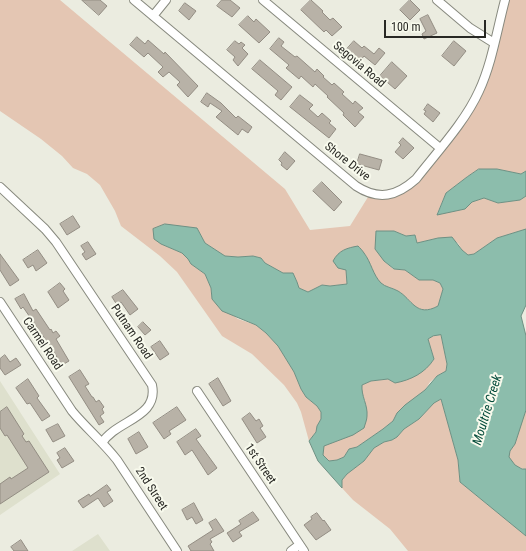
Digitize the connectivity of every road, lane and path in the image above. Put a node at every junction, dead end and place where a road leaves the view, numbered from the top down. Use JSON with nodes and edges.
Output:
{"nodes":[{"id":1,"x":134,"y":0,"type":"edge"},
{"id":2,"x":166,"y":0,"type":"edge"},
{"id":3,"x":263,"y":0,"type":"edge"},
{"id":4,"x":437,"y":0,"type":"edge"},
{"id":5,"x":505,"y":0,"type":"edge"},
{"id":6,"x":153,"y":16,"type":"junction"},
{"id":7,"x":494,"y":43,"type":"junction"},
{"id":8,"x":440,"y":148,"type":"junction"},
{"id":9,"x":0,"y":187,"type":"edge"},
{"id":10,"x":0,"y":302,"type":"edge"},
{"id":11,"x":197,"y":391,"type":"dead end"},
{"id":12,"x":102,"y":443,"type":"junction"},
{"id":13,"x":302,"y":548,"type":"edge"},
{"id":14,"x":177,"y":551,"type":"edge"},
{"id":15,"x":291,"y":551,"type":"edge"}],
"edges":[{"from":1,"to":6,"type":"street","name":"Shore Drive"},
{"from":2,"to":6,"type":"street"},
{"from":3,"to":8,"type":"street","name":"Segovia Road"},
{"from":4,"to":7,"type":"street"},
{"from":5,"to":7,"type":"street","name":"Shore Drive"},
{"from":6,"to":8,"type":"street","name":"Shore Drive"},
{"from":7,"to":8,"type":"street","name":"Shore Drive"},
{"from":9,"to":12,"type":"street","name":"Putnam Road"},
{"from":10,"to":12,"type":"street","name":"Carmel Road"},
{"from":11,"to":13,"type":"street","name":"1st Street"},
{"from":12,"to":14,"type":"street","name":"2nd Street"},
{"from":13,"to":15,"type":"street"}]}
